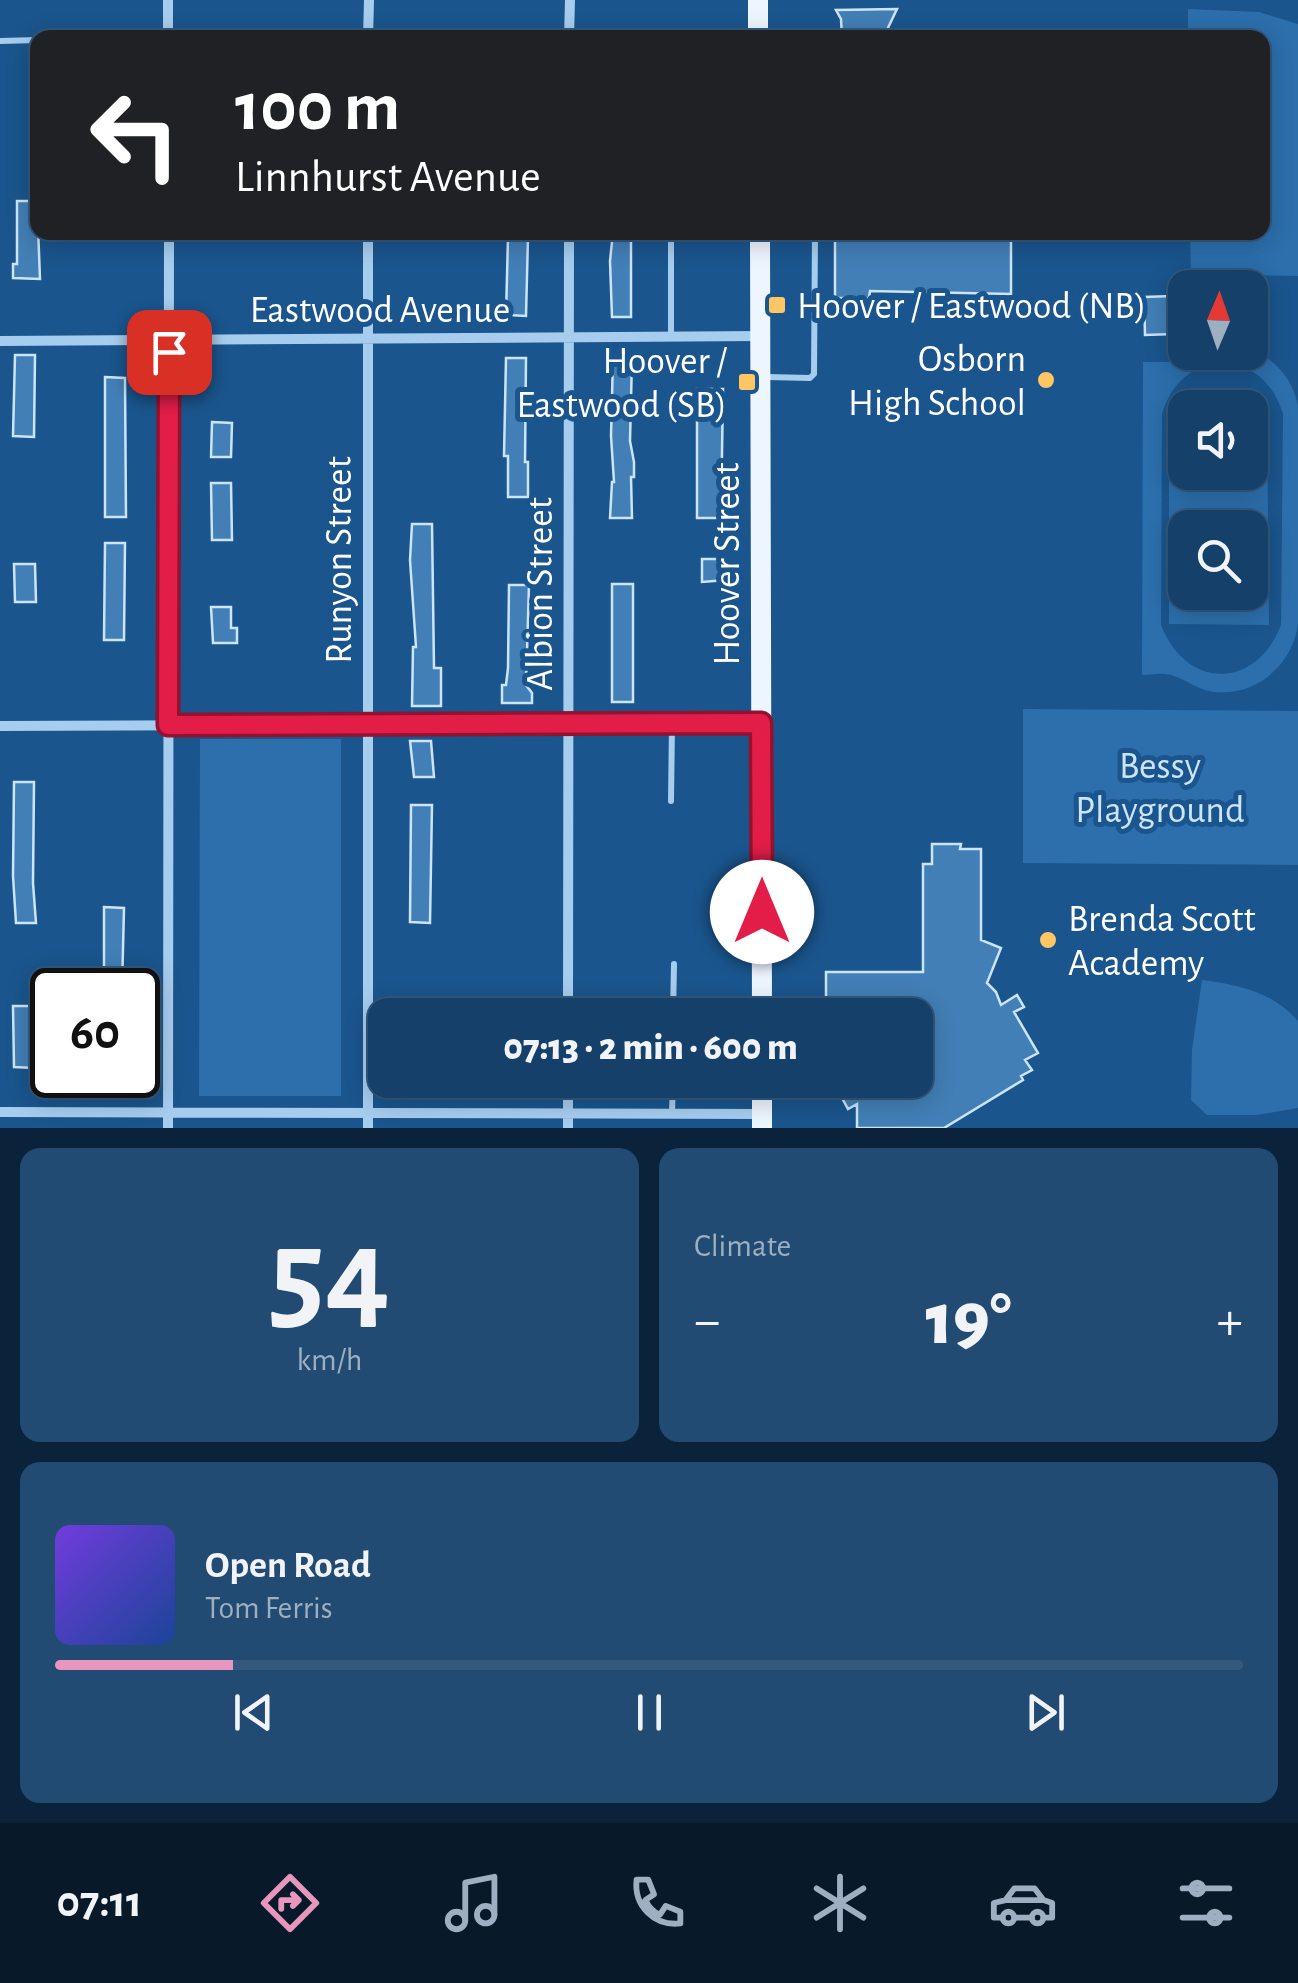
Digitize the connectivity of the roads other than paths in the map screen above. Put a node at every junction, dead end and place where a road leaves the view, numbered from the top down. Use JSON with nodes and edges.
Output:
{"nodes":[{"id":1,"x":168,"y":0,"type":"edge"},
{"id":2,"x":369,"y":0,"type":"edge"},
{"id":3,"x":570,"y":0,"type":"edge"},
{"id":4,"x":758,"y":0,"type":"edge"},
{"id":5,"x":168,"y":30,"type":"edge"},
{"id":6,"x":368,"y":30,"type":"edge"},
{"id":7,"x":570,"y":30,"type":"edge"},
{"id":8,"x":758,"y":30,"type":"edge"},
{"id":9,"x":30,"y":40,"type":"edge"},
{"id":10,"x":0,"y":41,"type":"edge"},
{"id":11,"x":168,"y":240,"type":"edge"},
{"id":12,"x":368,"y":240,"type":"edge"},
{"id":13,"x":569,"y":240,"type":"edge"},
{"id":14,"x":671,"y":240,"type":"edge"},
{"id":15,"x":760,"y":240,"type":"edge"},
{"id":16,"x":815,"y":240,"type":"edge"},
{"id":17,"x":760,"y":336,"type":"junction"},
{"id":18,"x":670,"y":337,"type":"junction"},
{"id":19,"x":569,"y":338,"type":"junction"},
{"id":20,"x":368,"y":339,"type":"junction"},
{"id":21,"x":0,"y":340,"type":"edge"},
{"id":22,"x":168,"y":340,"type":"junction"},
{"id":23,"x":760,"y":377,"type":"junction"},
{"id":24,"x":569,"y":723,"type":"junction"},
{"id":25,"x":672,"y":723,"type":"junction"},
{"id":26,"x":761,"y":723,"type":"junction"},
{"id":27,"x":368,"y":724,"type":"junction"},
{"id":28,"x":168,"y":725,"type":"junction"},
{"id":29,"x":0,"y":726,"type":"edge"},
{"id":30,"x":671,"y":801,"type":"dead end"},
{"id":31,"x":674,"y":964,"type":"dead end"},
{"id":32,"x":568,"y":998,"type":"edge"},
{"id":33,"x":673,"y":998,"type":"edge"},
{"id":34,"x":762,"y":998,"type":"edge"},
{"id":35,"x":568,"y":1098,"type":"edge"},
{"id":36,"x":672,"y":1098,"type":"edge"},
{"id":37,"x":0,"y":1112,"type":"edge"},
{"id":38,"x":168,"y":1113,"type":"junction"},
{"id":39,"x":368,"y":1113,"type":"junction"},
{"id":40,"x":568,"y":1113,"type":"junction"},
{"id":41,"x":672,"y":1113,"type":"junction"},
{"id":42,"x":762,"y":1121,"type":"edge"},
{"id":43,"x":168,"y":1128,"type":"edge"},
{"id":44,"x":368,"y":1128,"type":"edge"},
{"id":45,"x":568,"y":1128,"type":"edge"}],
"edges":[{"from":1,"to":5,"type":"street"},
{"from":2,"to":6,"type":"street"},
{"from":3,"to":7,"type":"street"},
{"from":4,"to":8,"type":"main road"},
{"from":9,"to":10,"type":"lane"},
{"from":11,"to":22,"type":"street"},
{"from":12,"to":20,"type":"street","name":"Runyon Street"},
{"from":13,"to":19,"type":"street","name":"Albion Street"},
{"from":14,"to":18,"type":"lane"},
{"from":15,"to":17,"type":"main road","name":"Hoover Street"},
{"from":16,"to":23,"type":"lane"},
{"from":17,"to":18,"type":"street","name":"Eastwood Avenue"},
{"from":17,"to":23,"type":"main road","name":"Hoover Street"},
{"from":18,"to":19,"type":"street","name":"Eastwood Avenue"},
{"from":19,"to":20,"type":"street","name":"Eastwood Avenue"},
{"from":19,"to":24,"type":"street","name":"Albion Street"},
{"from":20,"to":22,"type":"street","name":"Eastwood Avenue"},
{"from":20,"to":27,"type":"street","name":"Runyon Street"},
{"from":21,"to":22,"type":"street","name":"Eastwood Avenue"},
{"from":22,"to":28,"type":"street"},
{"from":23,"to":26,"type":"main road","name":"Hoover Street"},
{"from":24,"to":25,"type":"street"},
{"from":24,"to":27,"type":"street"},
{"from":24,"to":32,"type":"street","name":"Albion Street"},
{"from":25,"to":26,"type":"street"},
{"from":25,"to":30,"type":"lane"},
{"from":26,"to":34,"type":"main road","name":"Hoover Street"},
{"from":27,"to":28,"type":"street"},
{"from":27,"to":39,"type":"street","name":"Runyon Street"},
{"from":28,"to":29,"type":"street"},
{"from":28,"to":38,"type":"street"},
{"from":31,"to":33,"type":"lane"},
{"from":35,"to":40,"type":"street"},
{"from":36,"to":41,"type":"lane"},
{"from":37,"to":38,"type":"street"},
{"from":38,"to":39,"type":"street"},
{"from":38,"to":43,"type":"street"},
{"from":39,"to":40,"type":"street"},
{"from":39,"to":44,"type":"street","name":"Runyon Street"},
{"from":40,"to":41,"type":"street"},
{"from":40,"to":45,"type":"street"},
{"from":41,"to":42,"type":"street"}]}
